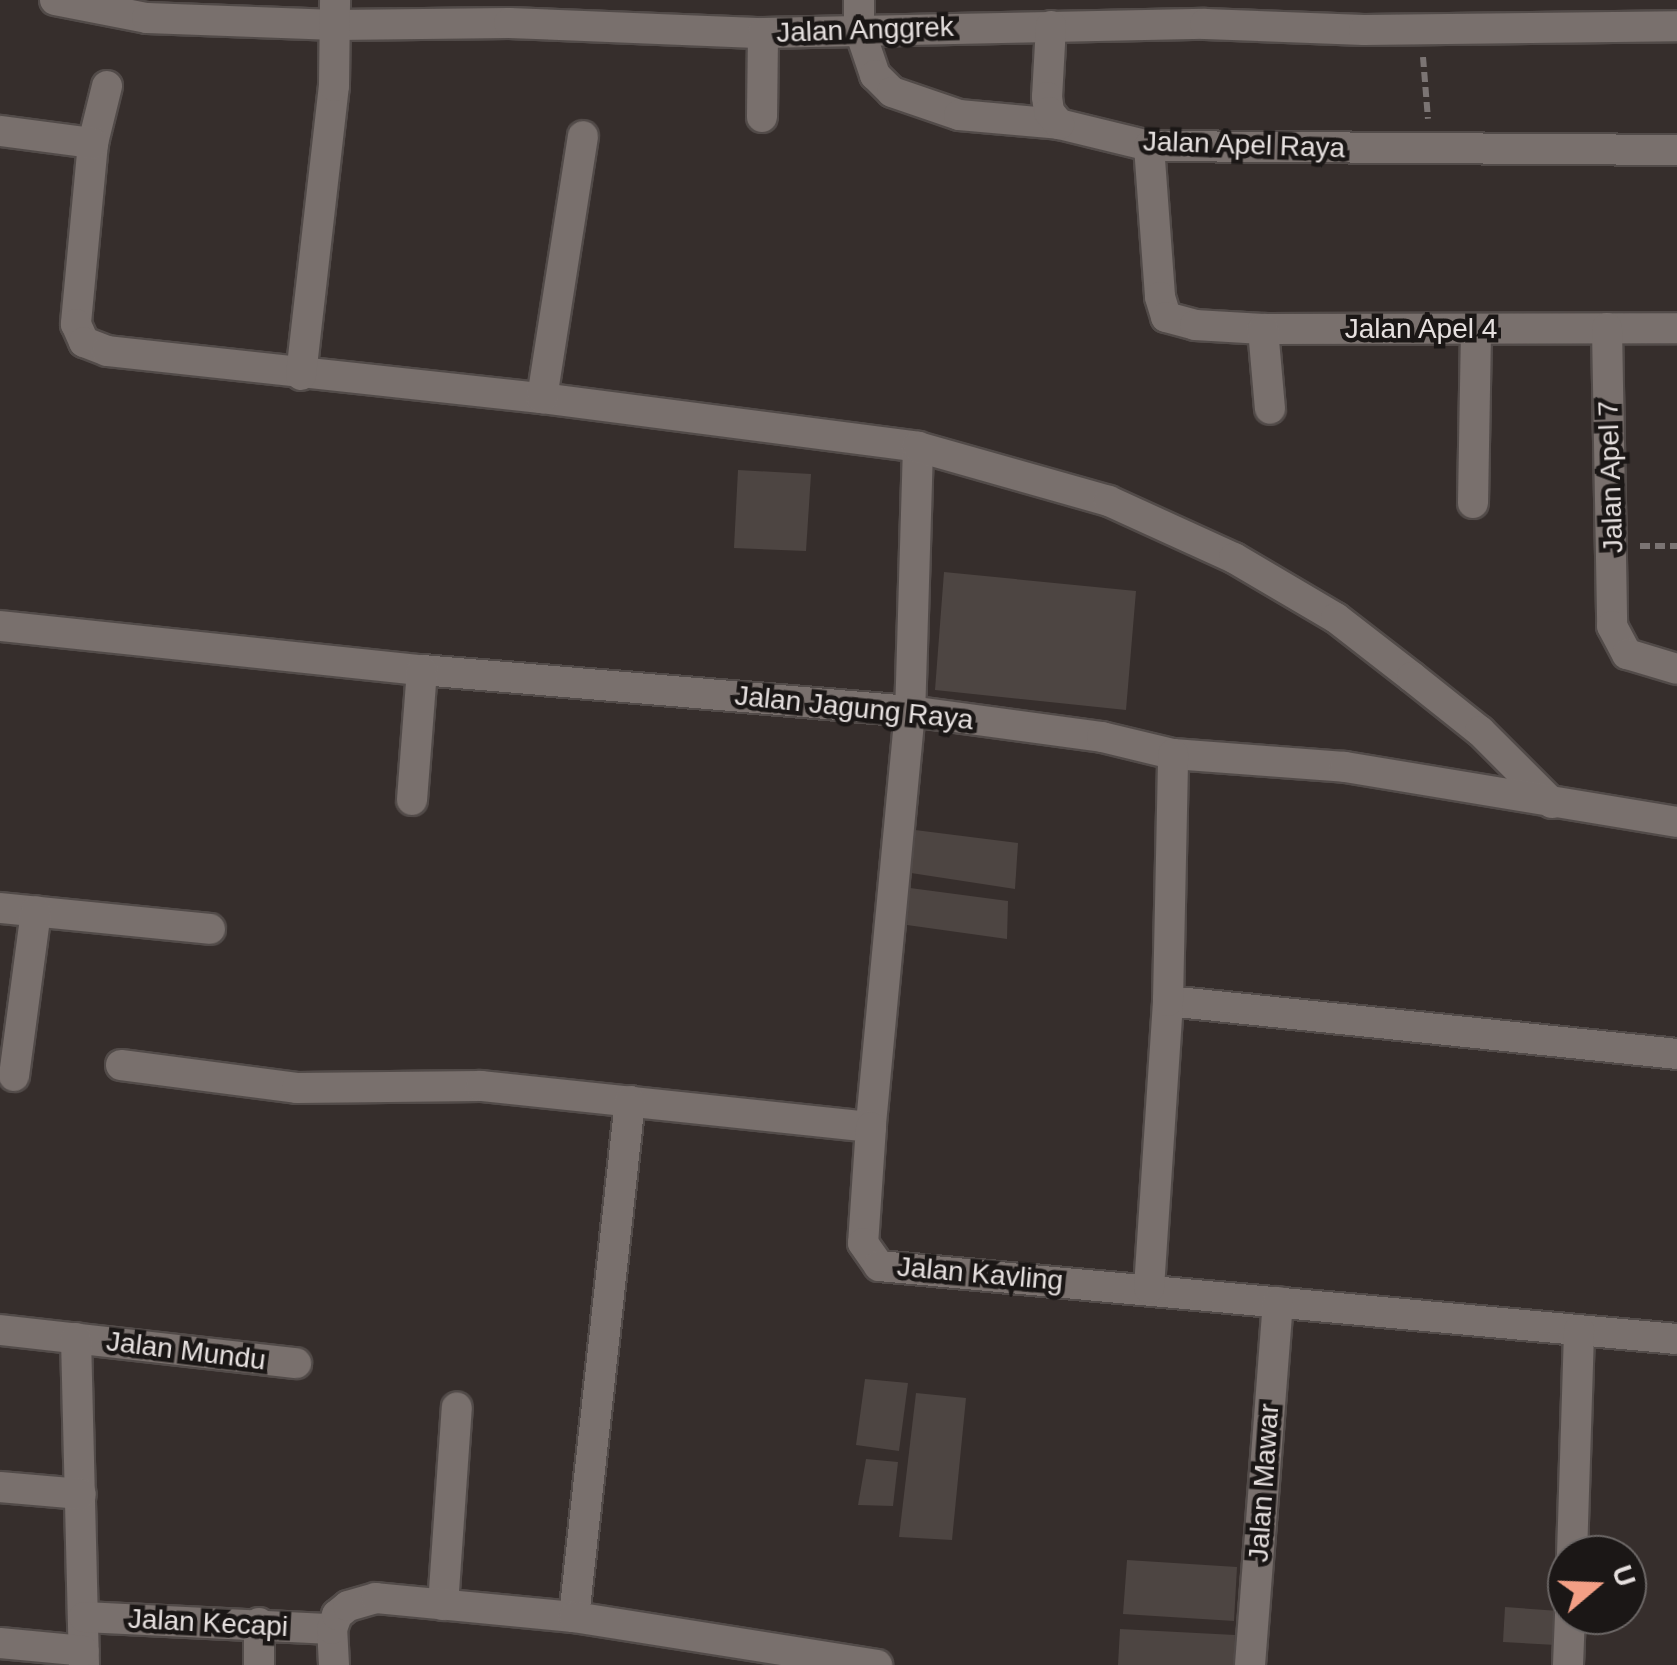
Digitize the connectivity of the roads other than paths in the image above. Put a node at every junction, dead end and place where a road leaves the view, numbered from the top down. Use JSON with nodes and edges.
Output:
{"nodes":[{"id":1,"x":55,"y":0,"type":"edge"},
{"id":2,"x":147,"y":9,"type":"edge"},
{"id":3,"x":510,"y":11,"type":"edge"},
{"id":4,"x":335,"y":12,"type":"edge"},
{"id":5,"x":1205,"y":12,"type":"edge"},
{"id":6,"x":1528,"y":13,"type":"edge"},
{"id":7,"x":859,"y":14,"type":"edge"},
{"id":8,"x":682,"y":15,"type":"edge"},
{"id":9,"x":1364,"y":15,"type":"edge"},
{"id":10,"x":1667,"y":17,"type":"edge"},
{"id":11,"x":1051,"y":26,"type":"junction"},
{"id":12,"x":764,"y":33,"type":"junction"},
{"id":13,"x":107,"y":86,"type":"dead end"},
{"id":14,"x":762,"y":117,"type":"dead end"},
{"id":15,"x":1060,"y":124,"type":"junction"},
{"id":16,"x":0,"y":131,"type":"edge"},
{"id":17,"x":583,"y":136,"type":"dead end"},
{"id":18,"x":92,"y":144,"type":"junction"},
{"id":19,"x":1149,"y":146,"type":"junction"},
{"id":20,"x":1677,"y":150,"type":"edge"},
{"id":21,"x":1607,"y":328,"type":"junction"},
{"id":22,"x":1677,"y":328,"type":"edge"},
{"id":23,"x":1263,"y":329,"type":"junction"},
{"id":24,"x":1476,"y":329,"type":"junction"},
{"id":25,"x":301,"y":375,"type":"junction"},
{"id":26,"x":542,"y":398,"type":"junction"},
{"id":27,"x":1270,"y":409,"type":"dead end"},
{"id":28,"x":918,"y":447,"type":"junction"},
{"id":29,"x":1473,"y":503,"type":"dead end"},
{"id":30,"x":0,"y":626,"type":"edge"},
{"id":31,"x":1677,"y":669,"type":"edge"},
{"id":32,"x":422,"y":670,"type":"junction"},
{"id":33,"x":910,"y":711,"type":"junction"},
{"id":34,"x":1172,"y":754,"type":"junction"},
{"id":35,"x":412,"y":800,"type":"dead end"},
{"id":36,"x":1552,"y":804,"type":"junction"},
{"id":37,"x":1677,"y":822,"type":"edge"},
{"id":38,"x":0,"y":908,"type":"edge"},
{"id":39,"x":36,"y":911,"type":"junction"},
{"id":40,"x":210,"y":929,"type":"dead end"},
{"id":41,"x":1168,"y":1001,"type":"junction"},
{"id":42,"x":1677,"y":1054,"type":"edge"},
{"id":43,"x":121,"y":1064,"type":"dead end"},
{"id":44,"x":14,"y":1076,"type":"dead end"},
{"id":45,"x":630,"y":1101,"type":"junction"},
{"id":46,"x":871,"y":1127,"type":"junction"},
{"id":47,"x":1149,"y":1288,"type":"junction"},
{"id":48,"x":1278,"y":1302,"type":"junction"},
{"id":49,"x":0,"y":1330,"type":"edge"},
{"id":50,"x":1579,"y":1330,"type":"junction"},
{"id":51,"x":76,"y":1338,"type":"junction"},
{"id":52,"x":1677,"y":1339,"type":"edge"},
{"id":53,"x":296,"y":1363,"type":"dead end"},
{"id":54,"x":456,"y":1407,"type":"dead end"},
{"id":55,"x":0,"y":1487,"type":"edge"},
{"id":56,"x":81,"y":1494,"type":"junction"},
{"id":57,"x":1573,"y":1535,"type":"edge"},
{"id":58,"x":443,"y":1605,"type":"junction"},
{"id":59,"x":84,"y":1616,"type":"junction"},
{"id":60,"x":574,"y":1617,"type":"junction"},
{"id":61,"x":258,"y":1623,"type":"junction"},
{"id":62,"x":332,"y":1629,"type":"junction"},
{"id":63,"x":1569,"y":1635,"type":"edge"},
{"id":64,"x":0,"y":1642,"type":"edge"},
{"id":65,"x":84,"y":1658,"type":"edge"},
{"id":66,"x":259,"y":1665,"type":"edge"},
{"id":67,"x":334,"y":1665,"type":"edge"},
{"id":68,"x":878,"y":1665,"type":"edge"},
{"id":69,"x":1250,"y":1665,"type":"edge"},
{"id":70,"x":1568,"y":1665,"type":"edge"}],
"edges":[{"from":1,"to":2,"type":"street","name":"Jalan Anggrek"},
{"from":2,"to":4,"type":"street","name":"Jalan Anggrek"},
{"from":3,"to":4,"type":"street","name":"Jalan Anggrek"},
{"from":3,"to":8,"type":"street","name":"Jalan Anggrek"},
{"from":4,"to":25,"type":"street"},
{"from":5,"to":9,"type":"street","name":"Jalan Anggrek"},
{"from":5,"to":11,"type":"street","name":"Jalan Anggrek"},
{"from":6,"to":9,"type":"street","name":"Jalan Anggrek"},
{"from":6,"to":10,"type":"street","name":"Jalan Anggrek"},
{"from":7,"to":11,"type":"street","name":"Jalan Anggrek"},
{"from":7,"to":12,"type":"street","name":"Jalan Anggrek"},
{"from":7,"to":15,"type":"street","name":"Jalan Apel Raya"},
{"from":8,"to":12,"type":"street","name":"Jalan Anggrek"},
{"from":11,"to":15,"type":"street"},
{"from":12,"to":14,"type":"street"},
{"from":13,"to":18,"type":"street"},
{"from":15,"to":19,"type":"street","name":"Jalan Apel Raya"},
{"from":16,"to":18,"type":"street"},
{"from":17,"to":26,"type":"street"},
{"from":18,"to":25,"type":"street"},
{"from":19,"to":20,"type":"street","name":"Jalan Apel Raya"},
{"from":19,"to":23,"type":"street","name":"Jalan Apel 4"},
{"from":21,"to":22,"type":"street","name":"Jalan Apel 4"},
{"from":21,"to":24,"type":"street","name":"Jalan Apel 4"},
{"from":21,"to":31,"type":"street","name":"Jalan Apel 7"},
{"from":23,"to":24,"type":"street","name":"Jalan Apel 4"},
{"from":23,"to":27,"type":"street"},
{"from":24,"to":29,"type":"street"},
{"from":25,"to":26,"type":"street"},
{"from":26,"to":28,"type":"street"},
{"from":28,"to":33,"type":"street"},
{"from":28,"to":36,"type":"street"},
{"from":30,"to":32,"type":"street","name":"Jalan Jagung Raya"},
{"from":32,"to":33,"type":"street","name":"Jalan Jagung Raya"},
{"from":32,"to":35,"type":"street"},
{"from":33,"to":34,"type":"street","name":"Jalan Jagung Raya"},
{"from":33,"to":46,"type":"street"},
{"from":34,"to":36,"type":"street","name":"Jalan Jagung Raya"},
{"from":34,"to":41,"type":"street"},
{"from":36,"to":37,"type":"street","name":"Jalan Jagung Raya"},
{"from":38,"to":39,"type":"street"},
{"from":39,"to":40,"type":"street"},
{"from":39,"to":44,"type":"street"},
{"from":41,"to":42,"type":"street"},
{"from":41,"to":47,"type":"street"},
{"from":43,"to":45,"type":"street"},
{"from":45,"to":46,"type":"street"},
{"from":45,"to":60,"type":"street"},
{"from":46,"to":47,"type":"street","name":"Jalan Kavling"},
{"from":47,"to":48,"type":"street","name":"Jalan Kavling"},
{"from":48,"to":50,"type":"street","name":"Jalan Kavling"},
{"from":48,"to":69,"type":"street","name":"Jalan Mawar"},
{"from":49,"to":51,"type":"street","name":"Jalan Mundu"},
{"from":50,"to":52,"type":"street","name":"Jalan Kavling"},
{"from":50,"to":57,"type":"street"},
{"from":51,"to":53,"type":"street","name":"Jalan Mundu"},
{"from":51,"to":56,"type":"street"},
{"from":54,"to":58,"type":"street"},
{"from":55,"to":56,"type":"street"},
{"from":56,"to":59,"type":"street"},
{"from":58,"to":60,"type":"street"},
{"from":58,"to":62,"type":"street"},
{"from":59,"to":61,"type":"street","name":"Jalan Kecapi"},
{"from":59,"to":65,"type":"street"},
{"from":60,"to":68,"type":"street"},
{"from":61,"to":62,"type":"street","name":"Jalan Kecapi"},
{"from":61,"to":66,"type":"street"},
{"from":62,"to":67,"type":"street"},
{"from":63,"to":70,"type":"street"},
{"from":64,"to":65,"type":"street"}]}
